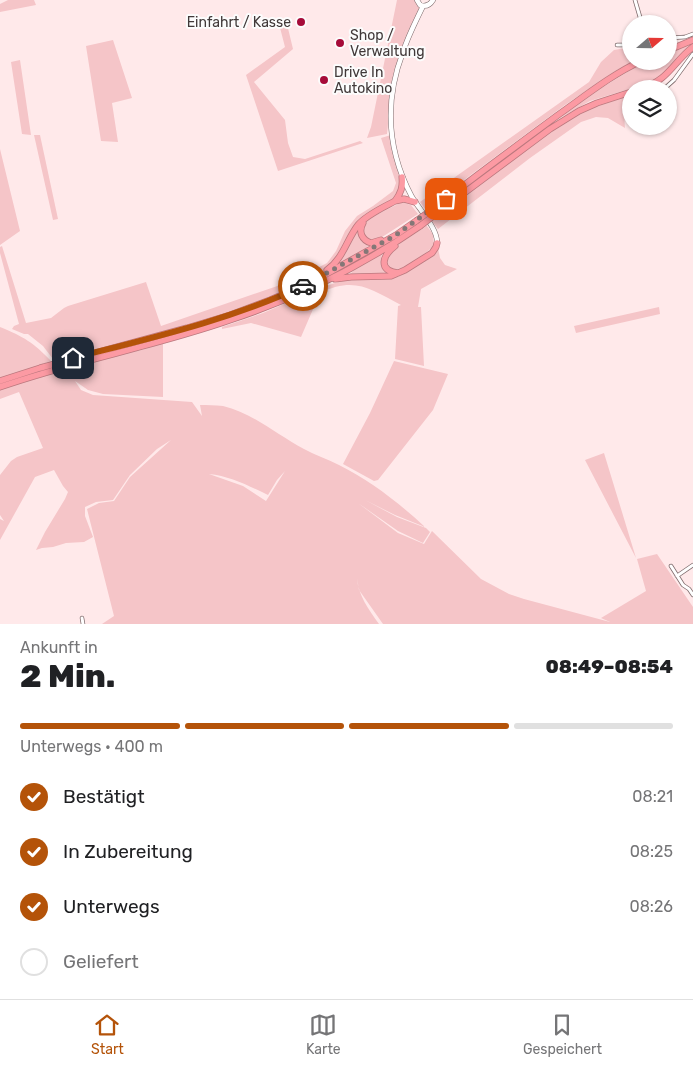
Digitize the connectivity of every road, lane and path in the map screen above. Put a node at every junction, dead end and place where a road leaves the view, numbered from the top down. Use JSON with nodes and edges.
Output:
{"nodes":[{"id":1,"x":417,"y":0,"type":"edge"},
{"id":2,"x":433,"y":0,"type":"edge"},
{"id":3,"x":636,"y":0,"type":"edge"},
{"id":4,"x":423,"y":6,"type":"junction"},
{"id":5,"x":640,"y":15,"type":"edge"},
{"id":6,"x":693,"y":34,"type":"edge"},
{"id":7,"x":678,"y":37,"type":"edge"},
{"id":8,"x":693,"y":40,"type":"edge"},
{"id":9,"x":617,"y":45,"type":"dead end"},
{"id":10,"x":622,"y":45,"type":"edge"},
{"id":11,"x":678,"y":46,"type":"edge"},
{"id":12,"x":693,"y":47,"type":"edge"},
{"id":13,"x":693,"y":54,"type":"edge"},
{"id":14,"x":624,"y":70,"type":"edge"},
{"id":15,"x":660,"y":80,"type":"edge"},
{"id":16,"x":674,"y":80,"type":"edge"},
{"id":17,"x":622,"y":95,"type":"edge"},
{"id":18,"x":402,"y":177,"type":"junction"},
{"id":19,"x":395,"y":201,"type":"junction"},
{"id":20,"x":415,"y":202,"type":"junction"},
{"id":21,"x":435,"y":211,"type":"junction"},
{"id":22,"x":366,"y":218,"type":"junction"},
{"id":23,"x":398,"y":238,"type":"junction"},
{"id":24,"x":437,"y":243,"type":"joint"},
{"id":25,"x":398,"y":273,"type":"junction"},
{"id":26,"x":328,"y":280,"type":"junction"},
{"id":27,"x":312,"y":282,"type":"junction"},
{"id":28,"x":74,"y":361,"type":"junction"},
{"id":29,"x":42,"y":370,"type":"junction"},
{"id":30,"x":0,"y":381,"type":"edge"},
{"id":31,"x":0,"y":387,"type":"edge"},
{"id":32,"x":671,"y":566,"type":"dead end"},
{"id":33,"x":693,"y":566,"type":"edge"},
{"id":34,"x":677,"y":576,"type":"junction"},
{"id":35,"x":693,"y":595,"type":"edge"},
{"id":36,"x":82,"y":618,"type":"dead end"},
{"id":37,"x":83,"y":624,"type":"edge"}],
"edges":[{"from":1,"to":4,"type":"main road"},
{"from":2,"to":4,"type":"main road"},
{"from":3,"to":5,"type":"street"},
{"from":4,"to":18,"type":"main road"},
{"from":6,"to":7,"type":"street"},
{"from":8,"to":11,"type":"highway"},
{"from":9,"to":10,"type":"street"},
{"from":12,"to":15,"type":"highway"},
{"from":13,"to":16,"type":"street"},
{"from":14,"to":21,"type":"highway"},
{"from":17,"to":21,"type":"highway"},
{"from":18,"to":19,"type":"highway"},
{"from":18,"to":20,"type":"main road"},
{"from":19,"to":20,"type":"highway"},
{"from":19,"to":22,"type":"highway"},
{"from":20,"to":24,"type":"main road"},
{"from":21,"to":23,"type":"highway","bridge":true},
{"from":22,"to":23,"type":"highway"},
{"from":22,"to":27,"type":"highway"},
{"from":23,"to":25,"type":"highway"},
{"from":23,"to":26,"type":"highway"},
{"from":23,"to":27,"type":"highway"},
{"from":24,"to":25,"type":"highway"},
{"from":25,"to":26,"type":"highway"},
{"from":26,"to":28,"type":"highway"},
{"from":27,"to":28,"type":"highway"},
{"from":28,"to":29,"type":"highway"},
{"from":29,"to":30,"type":"highway"},
{"from":29,"to":31,"type":"highway"},
{"from":32,"to":34,"type":"street"},
{"from":33,"to":34,"type":"street"},
{"from":34,"to":35,"type":"street"},
{"from":36,"to":37,"type":"street"}]}
